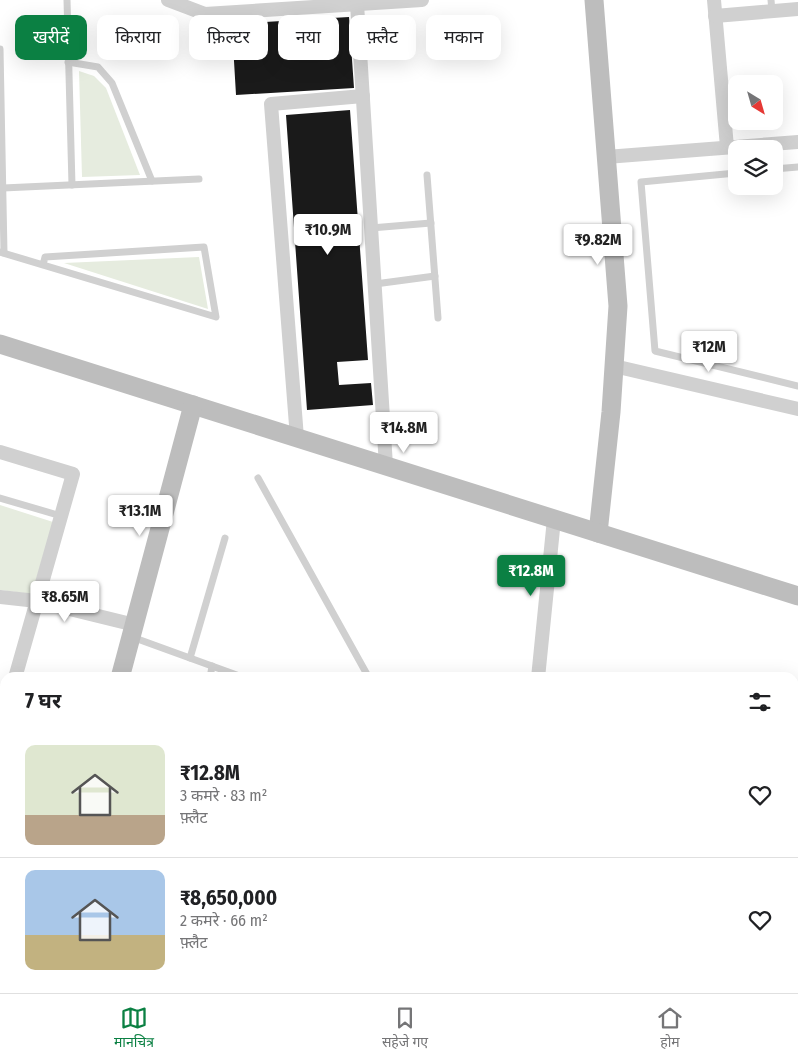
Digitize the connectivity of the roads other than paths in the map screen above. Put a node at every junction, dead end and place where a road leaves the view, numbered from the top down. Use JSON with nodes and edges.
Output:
{"nodes":[{"id":1,"x":67,"y":0,"type":"edge"},
{"id":2,"x":168,"y":0,"type":"edge"},
{"id":3,"x":422,"y":0,"type":"edge"},
{"id":4,"x":594,"y":0,"type":"edge"},
{"id":5,"x":714,"y":0,"type":"edge"},
{"id":6,"x":357,"y":4,"type":"junction"},
{"id":7,"x":229,"y":6,"type":"edge"},
{"id":8,"x":772,"y":6,"type":"edge"},
{"id":9,"x":798,"y":9,"type":"edge"},
{"id":10,"x":715,"y":16,"type":"junction"},
{"id":11,"x":0,"y":49,"type":"edge"},
{"id":12,"x":68,"y":62,"type":"junction"},
{"id":13,"x":363,"y":96,"type":"junction"},
{"id":14,"x":798,"y":142,"type":"edge"},
{"id":15,"x":727,"y":147,"type":"junction"},
{"id":16,"x":606,"y":157,"type":"junction"},
{"id":17,"x":798,"y":167,"type":"edge"},
{"id":18,"x":783,"y":168,"type":"edge"},
{"id":19,"x":728,"y":174,"type":"edge"},
{"id":20,"x":427,"y":175,"type":"dead end"},
{"id":21,"x":199,"y":179,"type":"dead end"},
{"id":22,"x":152,"y":181,"type":"junction"},
{"id":23,"x":72,"y":185,"type":"junction"},
{"id":24,"x":3,"y":188,"type":"junction"},
{"id":25,"x":431,"y":223,"type":"junction"},
{"id":26,"x":371,"y":228,"type":"junction"},
{"id":27,"x":2,"y":252,"type":"edge"},
{"id":28,"x":43,"y":265,"type":"junction"},
{"id":29,"x":435,"y":276,"type":"junction"},
{"id":30,"x":375,"y":284,"type":"junction"},
{"id":31,"x":438,"y":318,"type":"dead end"},
{"id":32,"x":0,"y":344,"type":"edge"},
{"id":33,"x":614,"y":366,"type":"junction"},
{"id":34,"x":798,"y":386,"type":"edge"},
{"id":35,"x":193,"y":405,"type":"junction"},
{"id":36,"x":798,"y":408,"type":"edge"},
{"id":37,"x":297,"y":438,"type":"junction"},
{"id":38,"x":0,"y":452,"type":"edge"},
{"id":39,"x":386,"y":466,"type":"junction"},
{"id":40,"x":258,"y":478,"type":"dead end"},
{"id":41,"x":0,"y":498,"type":"edge"},
{"id":42,"x":61,"y":516,"type":"junction"},
{"id":43,"x":554,"y":519,"type":"junction"},
{"id":44,"x":598,"y":533,"type":"junction"},
{"id":45,"x":225,"y":538,"type":"dead end"},
{"id":46,"x":798,"y":596,"type":"edge"},
{"id":47,"x":0,"y":597,"type":"edge"},
{"id":48,"x":37,"y":601,"type":"junction"},
{"id":49,"x":133,"y":631,"type":"junction"},
{"id":50,"x":190,"y":658,"type":"junction"},
{"id":51,"x":212,"y":666,"type":"junction"},
{"id":52,"x":17,"y":672,"type":"edge"},
{"id":53,"x":122,"y":672,"type":"edge"},
{"id":54,"x":211,"y":672,"type":"edge"},
{"id":55,"x":228,"y":672,"type":"edge"},
{"id":56,"x":366,"y":672,"type":"edge"},
{"id":57,"x":539,"y":672,"type":"edge"}],
"edges":[{"from":1,"to":12,"type":"lane"},
{"from":2,"to":7,"type":"street"},
{"from":3,"to":6,"type":"street"},
{"from":4,"to":16,"type":"street"},
{"from":5,"to":10,"type":"street"},
{"from":6,"to":7,"type":"street"},
{"from":6,"to":13,"type":"street"},
{"from":8,"to":9,"type":"street"},
{"from":8,"to":10,"type":"street"},
{"from":10,"to":15,"type":"street"},
{"from":11,"to":24,"type":"lane"},
{"from":12,"to":22,"type":"lane"},
{"from":12,"to":23,"type":"lane"},
{"from":13,"to":26,"type":"street"},
{"from":13,"to":37,"type":"street"},
{"from":14,"to":15,"type":"street"},
{"from":15,"to":16,"type":"street"},
{"from":16,"to":33,"type":"street"},
{"from":17,"to":18,"type":"lane"},
{"from":19,"to":34,"type":"lane"},
{"from":20,"to":25,"type":"lane"},
{"from":21,"to":22,"type":"lane"},
{"from":22,"to":23,"type":"lane"},
{"from":23,"to":24,"type":"lane"},
{"from":24,"to":27,"type":"lane"},
{"from":25,"to":26,"type":"lane"},
{"from":25,"to":29,"type":"lane"},
{"from":26,"to":30,"type":"street"},
{"from":27,"to":28,"type":"lane"},
{"from":28,"to":28,"type":"lane"},
{"from":29,"to":30,"type":"lane"},
{"from":29,"to":31,"type":"lane"},
{"from":30,"to":39,"type":"street"},
{"from":32,"to":35,"type":"street"},
{"from":33,"to":36,"type":"street"},
{"from":33,"to":44,"type":"street"},
{"from":35,"to":37,"type":"street"},
{"from":35,"to":49,"type":"street"},
{"from":37,"to":39,"type":"street"},
{"from":38,"to":42,"type":"street"},
{"from":39,"to":43,"type":"street"},
{"from":40,"to":56,"type":"lane"},
{"from":41,"to":42,"type":"lane"},
{"from":42,"to":48,"type":"street"},
{"from":43,"to":44,"type":"street"},
{"from":43,"to":57,"type":"street"},
{"from":44,"to":46,"type":"street"},
{"from":45,"to":50,"type":"lane"},
{"from":47,"to":48,"type":"street"},
{"from":48,"to":49,"type":"street"},
{"from":48,"to":52,"type":"street"},
{"from":49,"to":50,"type":"lane"},
{"from":49,"to":53,"type":"street"},
{"from":50,"to":51,"type":"lane"},
{"from":51,"to":54,"type":"lane"},
{"from":51,"to":55,"type":"lane"}]}
